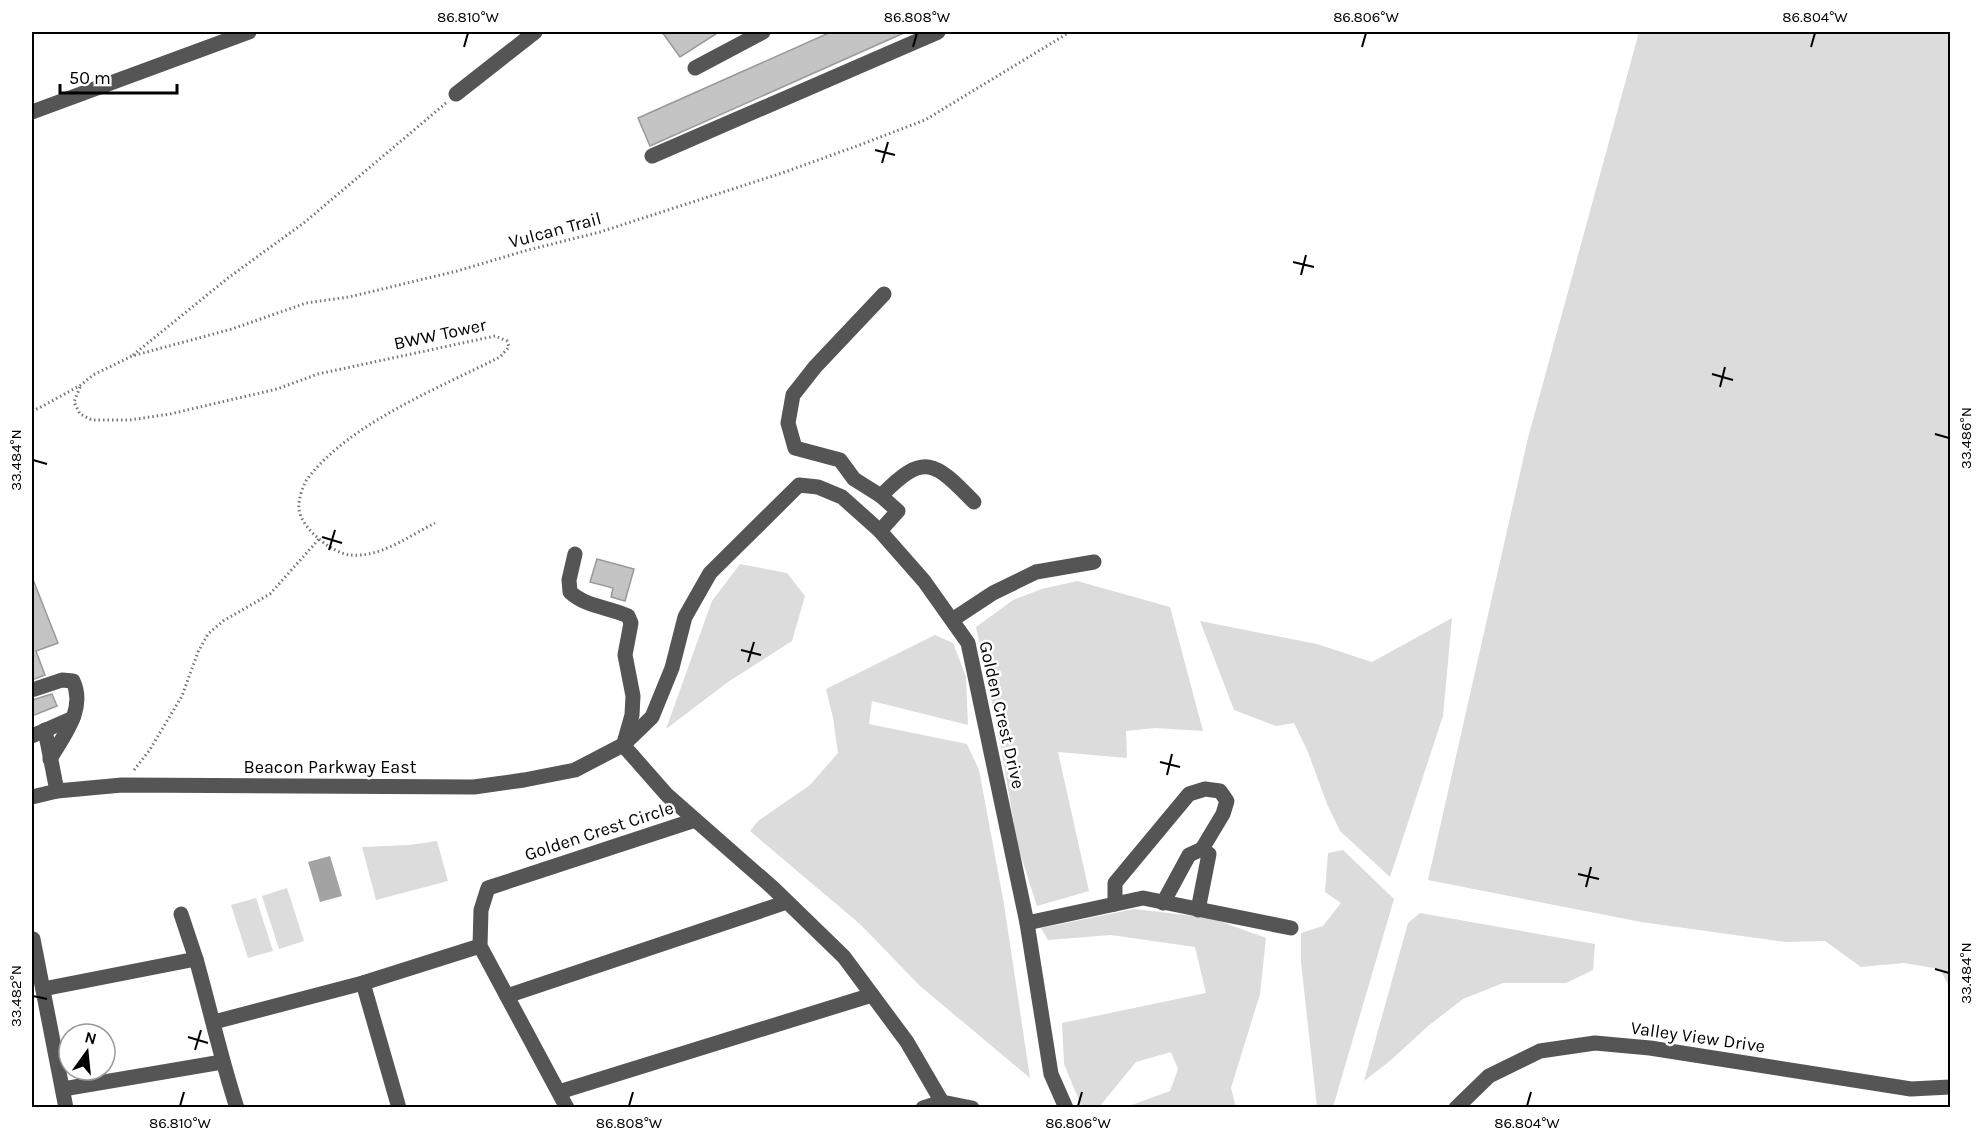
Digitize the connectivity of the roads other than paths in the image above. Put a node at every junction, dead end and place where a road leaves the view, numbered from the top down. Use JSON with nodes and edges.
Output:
{"nodes":[{"id":1,"x":249,"y":32,"type":"edge"},
{"id":2,"x":535,"y":32,"type":"edge"},
{"id":3,"x":763,"y":32,"type":"edge"},
{"id":4,"x":938,"y":32,"type":"edge"},
{"id":5,"x":695,"y":68,"type":"dead end"},
{"id":6,"x":456,"y":94,"type":"road end"},
{"id":7,"x":32,"y":112,"type":"edge"},
{"id":8,"x":652,"y":156,"type":"dead end"},
{"id":9,"x":884,"y":294,"type":"dead end"},
{"id":10,"x":799,"y":485,"type":"joint"},
{"id":11,"x":881,"y":496,"type":"junction"},
{"id":12,"x":974,"y":502,"type":"dead end"},
{"id":13,"x":880,"y":531,"type":"junction"},
{"id":14,"x":575,"y":554,"type":"dead end"},
{"id":15,"x":1094,"y":562,"type":"dead end"},
{"id":16,"x":952,"y":620,"type":"junction"},
{"id":17,"x":32,"y":690,"type":"edge"},
{"id":18,"x":73,"y":718,"type":"junction"},
{"id":19,"x":38,"y":733,"type":"edge"},
{"id":20,"x":623,"y":745,"type":"junction"},
{"id":21,"x":50,"y":759,"type":"junction"},
{"id":22,"x":57,"y":791,"type":"junction"},
{"id":23,"x":32,"y":797,"type":"edge"},
{"id":24,"x":695,"y":820,"type":"junction"},
{"id":25,"x":1202,"y":849,"type":"junction"},
{"id":26,"x":787,"y":902,"type":"junction"},
{"id":27,"x":1163,"y":903,"type":"junction"},
{"id":28,"x":1114,"y":904,"type":"junction"},
{"id":29,"x":1198,"y":910,"type":"junction"},
{"id":30,"x":181,"y":914,"type":"dead end"},
{"id":31,"x":1027,"y":923,"type":"junction"},
{"id":32,"x":1291,"y":928,"type":"dead end"},
{"id":33,"x":33,"y":939,"type":"dead end"},
{"id":34,"x":480,"y":946,"type":"junction"},
{"id":35,"x":195,"y":959,"type":"junction"},
{"id":36,"x":363,"y":983,"type":"junction"},
{"id":37,"x":43,"y":989,"type":"junction"},
{"id":38,"x":872,"y":995,"type":"junction"},
{"id":39,"x":507,"y":996,"type":"junction"},
{"id":40,"x":214,"y":1022,"type":"junction"},
{"id":41,"x":222,"y":1062,"type":"junction"},
{"id":42,"x":1950,"y":1087,"type":"edge"},
{"id":43,"x":63,"y":1089,"type":"junction"},
{"id":44,"x":559,"y":1092,"type":"junction"},
{"id":45,"x":942,"y":1102,"type":"junction"},
{"id":46,"x":66,"y":1107,"type":"edge"},
{"id":47,"x":237,"y":1107,"type":"edge"},
{"id":48,"x":399,"y":1107,"type":"edge"},
{"id":49,"x":567,"y":1107,"type":"edge"},
{"id":50,"x":923,"y":1107,"type":"edge"},
{"id":51,"x":972,"y":1107,"type":"edge"},
{"id":52,"x":1066,"y":1107,"type":"edge"},
{"id":53,"x":1456,"y":1107,"type":"edge"}],
"edges":[{"from":1,"to":7,"type":"street"},
{"from":2,"to":6,"type":"street"},
{"from":3,"to":5,"type":"street"},
{"from":4,"to":8,"type":"street"},
{"from":9,"to":11,"type":"street"},
{"from":10,"to":13,"type":"street","name":"Golden Crest Drive"},
{"from":10,"to":20,"type":"street","name":"Beacon Parkway East"},
{"from":11,"to":12,"type":"street"},
{"from":11,"to":13,"type":"street"},
{"from":13,"to":16,"type":"street","name":"Golden Crest Drive"},
{"from":14,"to":20,"type":"street"},
{"from":15,"to":16,"type":"street"},
{"from":16,"to":31,"type":"street","name":"Golden Crest Drive"},
{"from":17,"to":18,"type":"street"},
{"from":18,"to":19,"type":"street"},
{"from":18,"to":21,"type":"street"},
{"from":19,"to":21,"type":"street"},
{"from":20,"to":22,"type":"street","name":"Beacon Parkway East"},
{"from":20,"to":24,"type":"street"},
{"from":21,"to":22,"type":"street"},
{"from":22,"to":23,"type":"street","name":"Beacon Parkway East"},
{"from":24,"to":26,"type":"street","name":"Golden Crest Circle"},
{"from":24,"to":34,"type":"street","name":"Golden Crest Circle"},
{"from":25,"to":27,"type":"street"},
{"from":25,"to":28,"type":"street"},
{"from":25,"to":29,"type":"street"},
{"from":26,"to":38,"type":"street","name":"Golden Crest Circle"},
{"from":26,"to":39,"type":"street"},
{"from":27,"to":28,"type":"street"},
{"from":27,"to":29,"type":"street"},
{"from":28,"to":31,"type":"street"},
{"from":29,"to":32,"type":"street"},
{"from":30,"to":35,"type":"street"},
{"from":31,"to":52,"type":"street","name":"Golden Crest Drive"},
{"from":33,"to":37,"type":"street"},
{"from":34,"to":36,"type":"street"},
{"from":34,"to":39,"type":"street","name":"Golden Crest Circle"},
{"from":35,"to":37,"type":"street"},
{"from":35,"to":40,"type":"street"},
{"from":36,"to":40,"type":"street"},
{"from":36,"to":48,"type":"street"},
{"from":37,"to":43,"type":"street"},
{"from":38,"to":44,"type":"street"},
{"from":38,"to":45,"type":"street","name":"Golden Crest Circle"},
{"from":39,"to":44,"type":"street","name":"Golden Crest Circle"},
{"from":40,"to":41,"type":"street"},
{"from":41,"to":43,"type":"street"},
{"from":41,"to":47,"type":"street"},
{"from":42,"to":53,"type":"street","name":"Valley View Drive"},
{"from":43,"to":46,"type":"street"},
{"from":44,"to":49,"type":"street","name":"Golden Crest Circle"},
{"from":45,"to":50,"type":"street"},
{"from":45,"to":51,"type":"street"}]}
